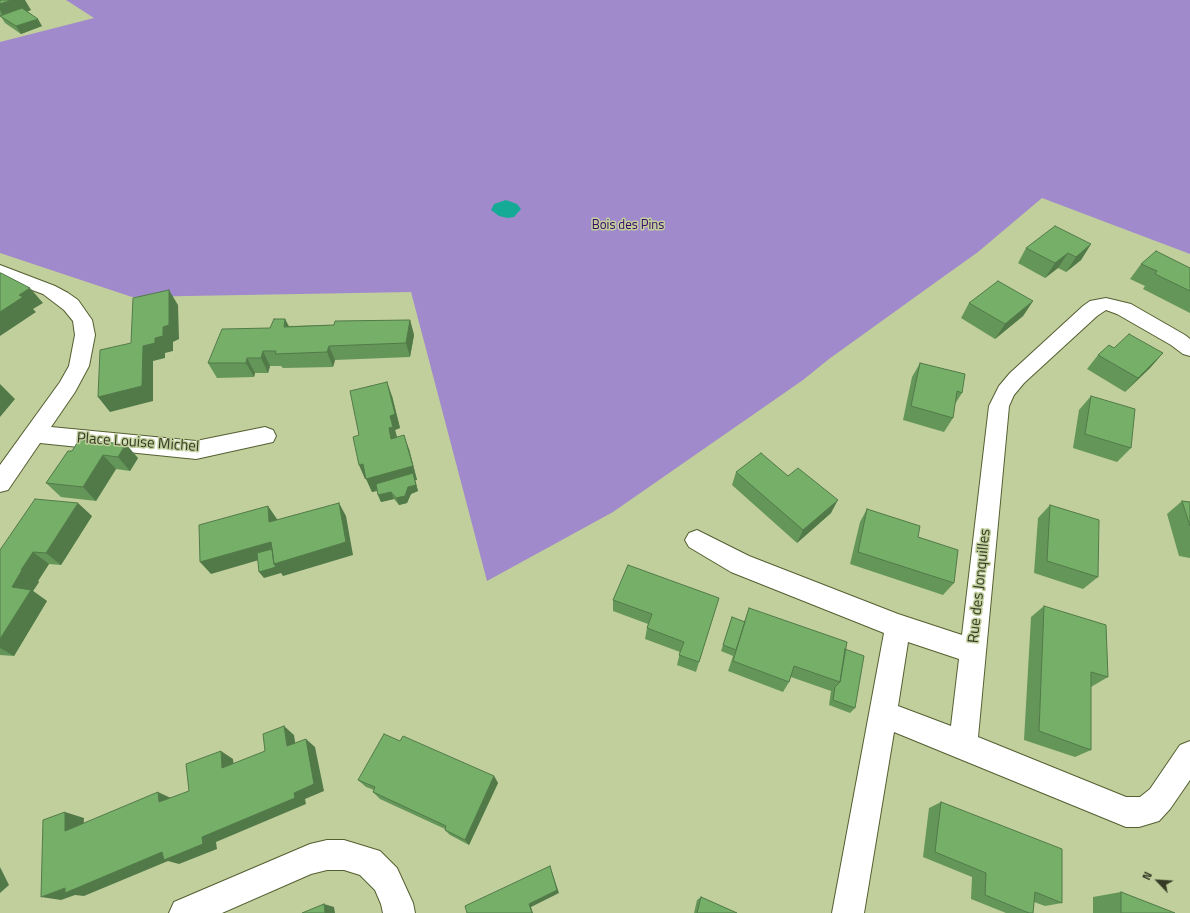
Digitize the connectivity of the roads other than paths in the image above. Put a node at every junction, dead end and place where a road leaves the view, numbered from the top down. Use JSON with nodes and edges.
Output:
{"nodes":[{"id":1,"x":0,"y":271,"type":"edge"},
{"id":2,"x":1190,"y":349,"type":"edge"},
{"id":3,"x":35,"y":434,"type":"junction"},
{"id":4,"x":265,"y":436,"type":"dead end"},
{"id":5,"x":0,"y":483,"type":"edge"},
{"id":6,"x":697,"y":540,"type":"dead end"},
{"id":7,"x":898,"y":626,"type":"junction"},
{"id":8,"x":973,"y":651,"type":"junction"},
{"id":9,"x":883,"y":714,"type":"junction"},
{"id":10,"x":963,"y":745,"type":"junction"},
{"id":11,"x":1190,"y":755,"type":"edge"},
{"id":12,"x":185,"y":913,"type":"edge"},
{"id":13,"x":399,"y":913,"type":"edge"},
{"id":14,"x":848,"y":913,"type":"edge"}],
"edges":[{"from":1,"to":3,"type":"street"},
{"from":2,"to":8,"type":"street","name":"Rue des Jonquilles"},
{"from":3,"to":4,"type":"street","name":"Place Louise Michel"},
{"from":3,"to":5,"type":"street"},
{"from":6,"to":7,"type":"street"},
{"from":7,"to":8,"type":"street"},
{"from":7,"to":9,"type":"street"},
{"from":8,"to":10,"type":"street","name":"Rue des Jonquilles"},
{"from":9,"to":10,"type":"street"},
{"from":9,"to":14,"type":"street"},
{"from":10,"to":11,"type":"street"},
{"from":12,"to":13,"type":"street"}]}
